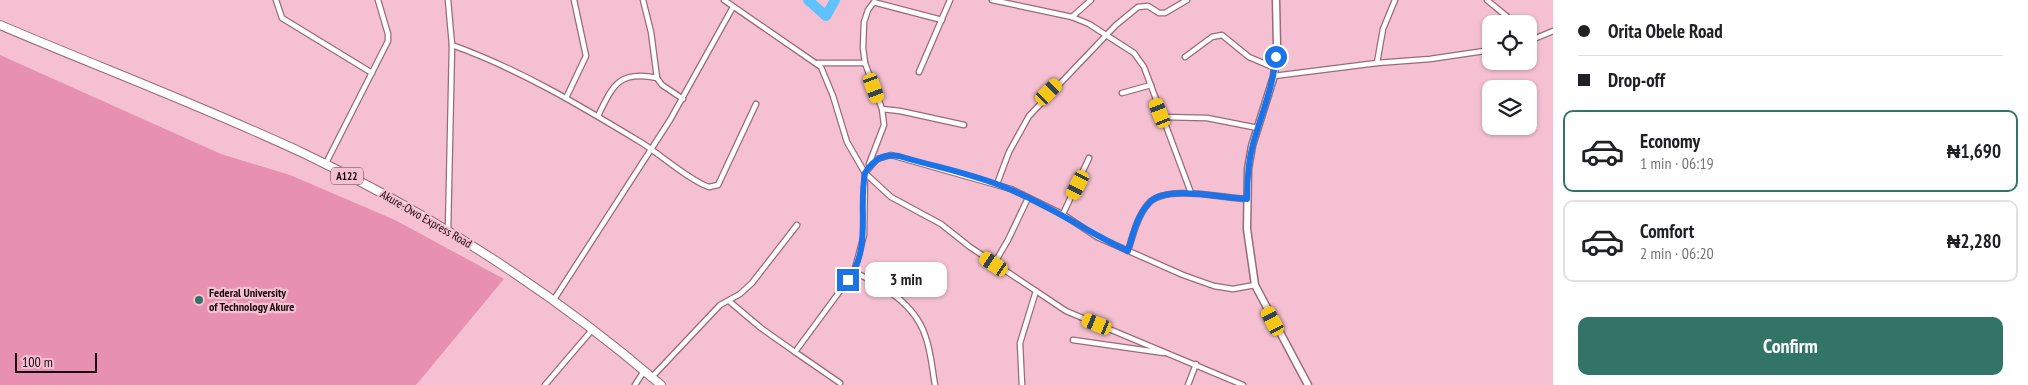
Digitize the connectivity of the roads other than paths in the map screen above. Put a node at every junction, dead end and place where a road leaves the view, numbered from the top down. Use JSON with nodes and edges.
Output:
{"nodes":[{"id":1,"x":276,"y":0,"type":"edge"},
{"id":2,"x":378,"y":0,"type":"edge"},
{"id":3,"x":448,"y":0,"type":"edge"},
{"id":4,"x":574,"y":0,"type":"edge"},
{"id":5,"x":643,"y":0,"type":"edge"},
{"id":6,"x":724,"y":0,"type":"edge"},
{"id":7,"x":950,"y":0,"type":"edge"},
{"id":8,"x":992,"y":0,"type":"edge"},
{"id":9,"x":1091,"y":0,"type":"edge"},
{"id":10,"x":1187,"y":0,"type":"edge"},
{"id":11,"x":1276,"y":0,"type":"edge"},
{"id":12,"x":1395,"y":0,"type":"edge"},
{"id":13,"x":1487,"y":0,"type":"edge"},
{"id":14,"x":1141,"y":3,"type":"edge"},
{"id":15,"x":733,"y":7,"type":"junction"},
{"id":16,"x":1505,"y":15,"type":"edge"},
{"id":17,"x":1072,"y":17,"type":"junction"},
{"id":18,"x":942,"y":20,"type":"junction"},
{"id":19,"x":0,"y":26,"type":"edge"},
{"id":20,"x":1553,"y":31,"type":"edge"},
{"id":21,"x":1107,"y":34,"type":"junction"},
{"id":22,"x":1537,"y":38,"type":"edge"},
{"id":23,"x":452,"y":45,"type":"junction"},
{"id":24,"x":1482,"y":51,"type":"edge"},
{"id":25,"x":1185,"y":57,"type":"dead end"},
{"id":26,"x":865,"y":62,"type":"junction"},
{"id":27,"x":817,"y":63,"type":"junction"},
{"id":28,"x":1377,"y":63,"type":"junction"},
{"id":29,"x":1275,"y":68,"type":"junction"},
{"id":30,"x":919,"y":72,"type":"dead end"},
{"id":31,"x":372,"y":73,"type":"junction"},
{"id":32,"x":1274,"y":76,"type":"junction"},
{"id":33,"x":657,"y":78,"type":"junction"},
{"id":34,"x":1151,"y":85,"type":"junction"},
{"id":35,"x":1122,"y":93,"type":"dead end"},
{"id":36,"x":566,"y":98,"type":"junction"},
{"id":37,"x":683,"y":99,"type":"junction"},
{"id":38,"x":756,"y":104,"type":"dead end"},
{"id":39,"x":882,"y":109,"type":"junction"},
{"id":40,"x":598,"y":116,"type":"junction"},
{"id":41,"x":1162,"y":117,"type":"junction"},
{"id":42,"x":964,"y":125,"type":"dead end"},
{"id":43,"x":1258,"y":128,"type":"junction"},
{"id":44,"x":651,"y":149,"type":"junction"},
{"id":45,"x":1089,"y":158,"type":"dead end"},
{"id":46,"x":325,"y":165,"type":"junction"},
{"id":47,"x":869,"y":167,"type":"junction"},
{"id":48,"x":865,"y":173,"type":"junction"},
{"id":49,"x":998,"y":184,"type":"junction"},
{"id":50,"x":1191,"y":193,"type":"junction"},
{"id":51,"x":1028,"y":198,"type":"junction"},
{"id":52,"x":1247,"y":199,"type":"junction"},
{"id":53,"x":1063,"y":214,"type":"junction"},
{"id":54,"x":797,"y":225,"type":"dead end"},
{"id":55,"x":448,"y":232,"type":"junction"},
{"id":56,"x":1128,"y":251,"type":"junction"},
{"id":57,"x":994,"y":264,"type":"junction"},
{"id":58,"x":854,"y":272,"type":"junction"},
{"id":59,"x":1256,"y":285,"type":"junction"},
{"id":60,"x":1036,"y":290,"type":"junction"},
{"id":61,"x":553,"y":301,"type":"junction"},
{"id":62,"x":729,"y":301,"type":"junction"},
{"id":63,"x":592,"y":330,"type":"junction"},
{"id":64,"x":1073,"y":340,"type":"dead end"},
{"id":65,"x":795,"y":352,"type":"junction"},
{"id":66,"x":1170,"y":353,"type":"junction"},
{"id":67,"x":1196,"y":364,"type":"junction"},
{"id":68,"x":644,"y":370,"type":"junction"},
{"id":69,"x":652,"y":377,"type":"junction"},
{"id":70,"x":840,"y":383,"type":"dead end"},
{"id":71,"x":545,"y":385,"type":"edge"},
{"id":72,"x":635,"y":385,"type":"edge"},
{"id":73,"x":661,"y":385,"type":"edge"},
{"id":74,"x":935,"y":385,"type":"edge"},
{"id":75,"x":1022,"y":385,"type":"edge"},
{"id":76,"x":1188,"y":385,"type":"edge"},
{"id":77,"x":1243,"y":385,"type":"edge"},
{"id":78,"x":1308,"y":385,"type":"edge"}],
"edges":[{"from":1,"to":31,"type":"street"},
{"from":2,"to":31,"type":"street"},
{"from":3,"to":23,"type":"street"},
{"from":4,"to":36,"type":"street"},
{"from":5,"to":33,"type":"street"},
{"from":6,"to":15,"type":"street"},
{"from":7,"to":18,"type":"street"},
{"from":8,"to":17,"type":"street"},
{"from":9,"to":17,"type":"street"},
{"from":10,"to":14,"type":"street"},
{"from":11,"to":29,"type":"main road"},
{"from":12,"to":28,"type":"street"},
{"from":13,"to":16,"type":"street"},
{"from":14,"to":21,"type":"street"},
{"from":15,"to":27,"type":"street"},
{"from":15,"to":37,"type":"street"},
{"from":17,"to":21,"type":"street"},
{"from":18,"to":26,"type":"street"},
{"from":18,"to":30,"type":"street"},
{"from":19,"to":46,"type":"highway","name":"Akure-Owo Express Road","number":"A122"},
{"from":20,"to":22,"type":"street"},
{"from":21,"to":34,"type":"street"},
{"from":21,"to":49,"type":"street"},
{"from":23,"to":36,"type":"street"},
{"from":23,"to":55,"type":"street"},
{"from":24,"to":28,"type":"street"},
{"from":25,"to":29,"type":"street"},
{"from":26,"to":27,"type":"street"},
{"from":26,"to":39,"type":"street"},
{"from":27,"to":48,"type":"street"},
{"from":28,"to":32,"type":"street"},
{"from":29,"to":32,"type":"main road"},
{"from":31,"to":46,"type":"street"},
{"from":32,"to":43,"type":"main road"},
{"from":33,"to":37,"type":"street"},
{"from":33,"to":40,"type":"street"},
{"from":34,"to":35,"type":"street"},
{"from":34,"to":41,"type":"street"},
{"from":36,"to":40,"type":"street"},
{"from":37,"to":44,"type":"street"},
{"from":38,"to":44,"type":"street"},
{"from":39,"to":42,"type":"street"},
{"from":39,"to":47,"type":"street"},
{"from":40,"to":44,"type":"street"},
{"from":41,"to":43,"type":"street"},
{"from":41,"to":50,"type":"street"},
{"from":43,"to":52,"type":"main road"},
{"from":44,"to":61,"type":"street"},
{"from":45,"to":53,"type":"street"},
{"from":46,"to":55,"type":"highway","name":"Akure-Owo Express Road","number":"A122"},
{"from":47,"to":48,"type":"street"},
{"from":47,"to":49,"type":"street"},
{"from":48,"to":57,"type":"street"},
{"from":48,"to":58,"type":"street"},
{"from":49,"to":51,"type":"street"},
{"from":50,"to":52,"type":"street"},
{"from":50,"to":56,"type":"street"},
{"from":51,"to":53,"type":"street"},
{"from":51,"to":57,"type":"street"},
{"from":52,"to":59,"type":"main road"},
{"from":53,"to":56,"type":"street"},
{"from":54,"to":62,"type":"street"},
{"from":55,"to":61,"type":"highway","name":"Akure-Owo Express Road","number":"A122"},
{"from":56,"to":59,"type":"street"},
{"from":57,"to":60,"type":"street"},
{"from":58,"to":65,"type":"street"},
{"from":58,"to":74,"type":"street"},
{"from":59,"to":78,"type":"main road"},
{"from":60,"to":66,"type":"street"},
{"from":60,"to":75,"type":"street"},
{"from":61,"to":63,"type":"highway","name":"Akure-Owo Express Road","number":"A122"},
{"from":62,"to":65,"type":"street"},
{"from":62,"to":69,"type":"street"},
{"from":63,"to":68,"type":"highway","name":"Akure-Owo Express Road","number":"A122"},
{"from":63,"to":71,"type":"street"},
{"from":64,"to":66,"type":"street"},
{"from":65,"to":70,"type":"street"},
{"from":66,"to":67,"type":"street"},
{"from":67,"to":76,"type":"street"},
{"from":67,"to":77,"type":"street"},
{"from":68,"to":69,"type":"highway","name":"Akure-Owo Express Road","number":"A122"},
{"from":68,"to":72,"type":"street"},
{"from":69,"to":73,"type":"highway","name":"Akure-Owo Express Road","number":"A122"}]}
